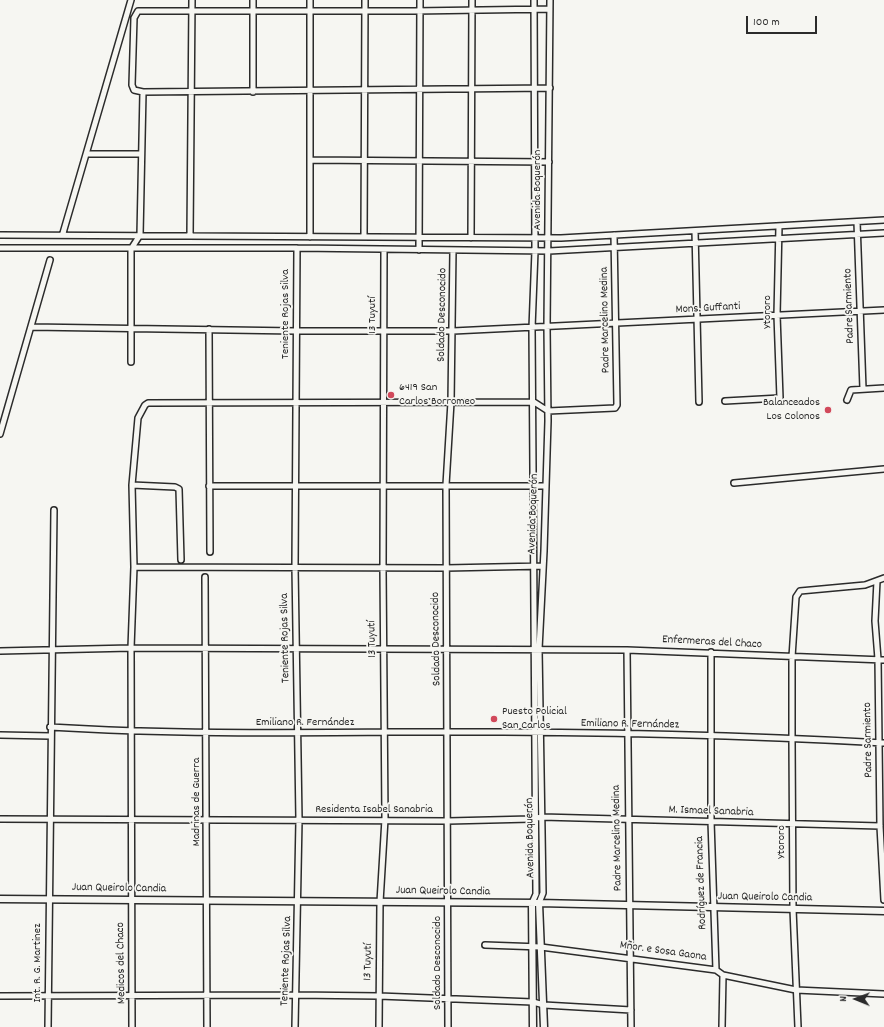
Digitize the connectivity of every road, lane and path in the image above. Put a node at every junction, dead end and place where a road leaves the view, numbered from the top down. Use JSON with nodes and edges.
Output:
{"nodes":[{"id":1,"x":131,"y":0,"type":"edge"},
{"id":2,"x":192,"y":0,"type":"edge"},
{"id":3,"x":254,"y":0,"type":"edge"},
{"id":4,"x":310,"y":0,"type":"edge"},
{"id":5,"x":365,"y":0,"type":"edge"},
{"id":6,"x":420,"y":0,"type":"edge"},
{"id":7,"x":472,"y":0,"type":"edge"},
{"id":8,"x":534,"y":0,"type":"edge"},
{"id":9,"x":550,"y":0,"type":"edge"},
{"id":10,"x":534,"y":9,"type":"junction"},
{"id":11,"x":550,"y":9,"type":"junction"},
{"id":12,"x":472,"y":10,"type":"junction"},
{"id":13,"x":192,"y":11,"type":"junction"},
{"id":14,"x":365,"y":11,"type":"junction"},
{"id":15,"x":420,"y":11,"type":"junction"},
{"id":16,"x":254,"y":12,"type":"junction"},
{"id":17,"x":310,"y":12,"type":"junction"},
{"id":18,"x":534,"y":88,"type":"junction"},
{"id":19,"x":550,"y":88,"type":"junction"},
{"id":20,"x":471,"y":89,"type":"junction"},
{"id":21,"x":419,"y":90,"type":"junction"},
{"id":22,"x":365,"y":91,"type":"junction"},
{"id":23,"x":143,"y":92,"type":"junction"},
{"id":24,"x":191,"y":92,"type":"junction"},
{"id":25,"x":253,"y":92,"type":"junction"},
{"id":26,"x":310,"y":92,"type":"junction"},
{"id":27,"x":89,"y":154,"type":"dead end"},
{"id":28,"x":141,"y":154,"type":"junction"},
{"id":29,"x":310,"y":160,"type":"junction"},
{"id":30,"x":419,"y":160,"type":"junction"},
{"id":31,"x":364,"y":161,"type":"junction"},
{"id":32,"x":472,"y":161,"type":"junction"},
{"id":33,"x":534,"y":162,"type":"junction"},
{"id":34,"x":549,"y":162,"type":"junction"},
{"id":35,"x":884,"y":220,"type":"edge"},
{"id":36,"x":857,"y":222,"type":"junction"},
{"id":37,"x":778,"y":226,"type":"junction"},
{"id":38,"x":695,"y":231,"type":"junction"},
{"id":39,"x":63,"y":233,"type":"dead end"},
{"id":40,"x":884,"y":233,"type":"edge"},
{"id":41,"x":0,"y":235,"type":"edge"},
{"id":42,"x":139,"y":235,"type":"junction"},
{"id":43,"x":614,"y":235,"type":"junction"},
{"id":44,"x":858,"y":235,"type":"junction"},
{"id":45,"x":190,"y":236,"type":"junction"},
{"id":46,"x":310,"y":237,"type":"junction"},
{"id":47,"x":364,"y":237,"type":"junction"},
{"id":48,"x":419,"y":237,"type":"junction"},
{"id":49,"x":471,"y":238,"type":"junction"},
{"id":50,"x":535,"y":238,"type":"junction"},
{"id":51,"x":549,"y":238,"type":"junction"},
{"id":52,"x":778,"y":239,"type":"junction"},
{"id":53,"x":696,"y":244,"type":"junction"},
{"id":54,"x":0,"y":248,"type":"edge"},
{"id":55,"x":297,"y":248,"type":"junction"},
{"id":56,"x":615,"y":248,"type":"junction"},
{"id":57,"x":131,"y":249,"type":"junction"},
{"id":58,"x":384,"y":250,"type":"junction"},
{"id":59,"x":419,"y":250,"type":"junction"},
{"id":60,"x":453,"y":250,"type":"junction"},
{"id":61,"x":535,"y":251,"type":"junction"},
{"id":62,"x":549,"y":251,"type":"junction"},
{"id":63,"x":50,"y":260,"type":"dead end"},
{"id":64,"x":884,"y":310,"type":"edge"},
{"id":65,"x":860,"y":311,"type":"junction"},
{"id":66,"x":777,"y":315,"type":"junction"},
{"id":67,"x":696,"y":320,"type":"junction"},
{"id":68,"x":615,"y":324,"type":"junction"},
{"id":69,"x":31,"y":327,"type":"junction"},
{"id":70,"x":547,"y":327,"type":"junction"},
{"id":71,"x":131,"y":328,"type":"junction"},
{"id":72,"x":532,"y":328,"type":"junction"},
{"id":73,"x":209,"y":329,"type":"junction"},
{"id":74,"x":383,"y":330,"type":"junction"},
{"id":75,"x":296,"y":331,"type":"junction"},
{"id":76,"x":452,"y":331,"type":"junction"},
{"id":77,"x":131,"y":362,"type":"dead end"},
{"id":78,"x":884,"y":388,"type":"edge"},
{"id":79,"x":863,"y":389,"type":"junction"},
{"id":80,"x":847,"y":400,"type":"dead end"},
{"id":81,"x":725,"y":401,"type":"dead end"},
{"id":82,"x":210,"y":402,"type":"junction"},
{"id":83,"x":383,"y":402,"type":"junction"},
{"id":84,"x":451,"y":402,"type":"junction"},
{"id":85,"x":534,"y":402,"type":"junction"},
{"id":86,"x":698,"y":402,"type":"dead end"},
{"id":87,"x":296,"y":403,"type":"junction"},
{"id":88,"x":548,"y":411,"type":"junction"},
{"id":89,"x":0,"y":434,"type":"edge"},
{"id":90,"x":884,"y":469,"type":"edge"},
{"id":91,"x":734,"y":483,"type":"dead end"},
{"id":92,"x":132,"y":485,"type":"junction"},
{"id":93,"x":295,"y":485,"type":"junction"},
{"id":94,"x":446,"y":485,"type":"junction"},
{"id":95,"x":209,"y":486,"type":"junction"},
{"id":96,"x":383,"y":486,"type":"junction"},
{"id":97,"x":534,"y":486,"type":"junction"},
{"id":98,"x":546,"y":486,"type":"junction"},
{"id":99,"x":54,"y":510,"type":"dead end"},
{"id":100,"x":210,"y":552,"type":"dead end"},
{"id":101,"x":181,"y":560,"type":"dead end"},
{"id":102,"x":533,"y":566,"type":"junction"},
{"id":103,"x":543,"y":566,"type":"junction"},
{"id":104,"x":134,"y":567,"type":"junction"},
{"id":105,"x":295,"y":567,"type":"junction"},
{"id":106,"x":446,"y":568,"type":"junction"},
{"id":107,"x":383,"y":569,"type":"junction"},
{"id":108,"x":205,"y":577,"type":"dead end"},
{"id":109,"x":884,"y":578,"type":"edge"},
{"id":110,"x":877,"y":581,"type":"junction"},
{"id":111,"x":131,"y":648,"type":"junction"},
{"id":112,"x":52,"y":649,"type":"junction"},
{"id":113,"x":206,"y":649,"type":"junction"},
{"id":114,"x":297,"y":649,"type":"junction"},
{"id":115,"x":533,"y":649,"type":"junction"},
{"id":116,"x":539,"y":649,"type":"junction"},
{"id":117,"x":0,"y":650,"type":"edge"},
{"id":118,"x":383,"y":650,"type":"junction"},
{"id":119,"x":447,"y":650,"type":"junction"},
{"id":120,"x":627,"y":650,"type":"junction"},
{"id":121,"x":711,"y":652,"type":"junction"},
{"id":122,"x":792,"y":657,"type":"junction"},
{"id":123,"x":881,"y":659,"type":"edge"},
{"id":124,"x":50,"y":727,"type":"junction"},
{"id":125,"x":132,"y":731,"type":"junction"},
{"id":126,"x":207,"y":732,"type":"junction"},
{"id":127,"x":386,"y":732,"type":"junction"},
{"id":128,"x":448,"y":732,"type":"junction"},
{"id":129,"x":298,"y":734,"type":"junction"},
{"id":130,"x":534,"y":734,"type":"junction"},
{"id":131,"x":541,"y":734,"type":"junction"},
{"id":132,"x":0,"y":735,"type":"edge"},
{"id":133,"x":626,"y":735,"type":"junction"},
{"id":134,"x":50,"y":736,"type":"junction"},
{"id":135,"x":710,"y":737,"type":"junction"},
{"id":136,"x":792,"y":740,"type":"junction"},
{"id":137,"x":881,"y":743,"type":"edge"},
{"id":138,"x":542,"y":817,"type":"junction"},
{"id":139,"x":49,"y":818,"type":"junction"},
{"id":140,"x":535,"y":818,"type":"junction"},
{"id":141,"x":0,"y":819,"type":"edge"},
{"id":142,"x":132,"y":819,"type":"junction"},
{"id":143,"x":385,"y":819,"type":"junction"},
{"id":144,"x":628,"y":819,"type":"junction"},
{"id":145,"x":207,"y":820,"type":"junction"},
{"id":146,"x":299,"y":820,"type":"junction"},
{"id":147,"x":448,"y":821,"type":"junction"},
{"id":148,"x":711,"y":821,"type":"junction"},
{"id":149,"x":792,"y":824,"type":"junction"},
{"id":150,"x":882,"y":829,"type":"edge"},
{"id":151,"x":0,"y":898,"type":"edge"},
{"id":152,"x":48,"y":899,"type":"junction"},
{"id":153,"x":132,"y":900,"type":"junction"},
{"id":154,"x":884,"y":900,"type":"edge"},
{"id":155,"x":207,"y":901,"type":"junction"},
{"id":156,"x":298,"y":901,"type":"junction"},
{"id":157,"x":380,"y":902,"type":"junction"},
{"id":158,"x":449,"y":903,"type":"junction"},
{"id":159,"x":532,"y":903,"type":"junction"},
{"id":160,"x":539,"y":903,"type":"junction"},
{"id":161,"x":629,"y":906,"type":"junction"},
{"id":162,"x":713,"y":908,"type":"junction"},
{"id":163,"x":793,"y":910,"type":"junction"},
{"id":164,"x":884,"y":911,"type":"edge"},
{"id":165,"x":485,"y":944,"type":"dead end"},
{"id":166,"x":533,"y":947,"type":"junction"},
{"id":167,"x":541,"y":947,"type":"junction"},
{"id":168,"x":630,"y":957,"type":"junction"},
{"id":169,"x":716,"y":970,"type":"junction"},
{"id":170,"x":722,"y":975,"type":"junction"},
{"id":171,"x":796,"y":990,"type":"junction"},
{"id":172,"x":207,"y":994,"type":"junction"},
{"id":173,"x":295,"y":994,"type":"junction"},
{"id":174,"x":884,"y":994,"type":"edge"},
{"id":175,"x":133,"y":995,"type":"junction"},
{"id":176,"x":0,"y":996,"type":"edge"},
{"id":177,"x":48,"y":996,"type":"junction"},
{"id":178,"x":379,"y":996,"type":"junction"},
{"id":179,"x":448,"y":998,"type":"junction"},
{"id":180,"x":533,"y":1002,"type":"junction"},
{"id":181,"x":544,"y":1005,"type":"junction"},
{"id":182,"x":631,"y":1010,"type":"junction"},
{"id":183,"x":48,"y":1027,"type":"edge"},
{"id":184,"x":132,"y":1027,"type":"edge"},
{"id":185,"x":207,"y":1027,"type":"edge"},
{"id":186,"x":295,"y":1027,"type":"edge"},
{"id":187,"x":379,"y":1027,"type":"edge"},
{"id":188,"x":448,"y":1027,"type":"edge"},
{"id":189,"x":533,"y":1027,"type":"edge"},
{"id":190,"x":544,"y":1027,"type":"edge"},
{"id":191,"x":631,"y":1027,"type":"edge"},
{"id":192,"x":722,"y":1027,"type":"edge"},
{"id":193,"x":798,"y":1027,"type":"edge"}],
"edges":[{"from":1,"to":39,"type":"street"},
{"from":2,"to":13,"type":"street"},
{"from":3,"to":16,"type":"street"},
{"from":4,"to":17,"type":"street"},
{"from":5,"to":14,"type":"street"},
{"from":6,"to":15,"type":"street"},
{"from":7,"to":12,"type":"street"},
{"from":8,"to":10,"type":"street","name":"Avenida Boquerón"},
{"from":9,"to":11,"type":"street","name":"Avenida Boquerón"},
{"from":10,"to":11,"type":"street"},
{"from":10,"to":12,"type":"street"},
{"from":10,"to":18,"type":"street","name":"Avenida Boquerón"},
{"from":11,"to":19,"type":"street","name":"Avenida Boquerón"},
{"from":12,"to":15,"type":"street"},
{"from":12,"to":20,"type":"street"},
{"from":13,"to":16,"type":"street"},
{"from":13,"to":23,"type":"street"},
{"from":13,"to":24,"type":"street"},
{"from":14,"to":15,"type":"street"},
{"from":14,"to":17,"type":"street"},
{"from":14,"to":22,"type":"street"},
{"from":15,"to":21,"type":"street"},
{"from":16,"to":17,"type":"street"},
{"from":16,"to":25,"type":"street"},
{"from":17,"to":26,"type":"street"},
{"from":18,"to":19,"type":"street"},
{"from":18,"to":20,"type":"street"},
{"from":18,"to":33,"type":"street","name":"Avenida Boquerón"},
{"from":19,"to":34,"type":"street","name":"Avenida Boquerón"},
{"from":20,"to":21,"type":"street"},
{"from":20,"to":32,"type":"street"},
{"from":21,"to":22,"type":"street"},
{"from":21,"to":30,"type":"street"},
{"from":22,"to":26,"type":"street"},
{"from":22,"to":31,"type":"street"},
{"from":23,"to":24,"type":"street"},
{"from":23,"to":28,"type":"street"},
{"from":24,"to":25,"type":"street"},
{"from":24,"to":45,"type":"street"},
{"from":25,"to":26,"type":"street"},
{"from":26,"to":29,"type":"street"},
{"from":27,"to":28,"type":"street"},
{"from":28,"to":42,"type":"street"},
{"from":29,"to":31,"type":"street"},
{"from":29,"to":46,"type":"street"},
{"from":30,"to":31,"type":"street"},
{"from":30,"to":32,"type":"street"},
{"from":30,"to":48,"type":"street"},
{"from":31,"to":47,"type":"street"},
{"from":32,"to":33,"type":"street"},
{"from":32,"to":49,"type":"street"},
{"from":33,"to":34,"type":"street"},
{"from":33,"to":50,"type":"street","name":"Avenida Boquerón"},
{"from":34,"to":51,"type":"street","name":"Avenida Boquerón"},
{"from":35,"to":36,"type":"street"},
{"from":36,"to":37,"type":"street"},
{"from":36,"to":44,"type":"street","name":"Padre Sarmiento"},
{"from":37,"to":38,"type":"street"},
{"from":37,"to":52,"type":"street","name":"Ytororo"},
{"from":38,"to":43,"type":"street"},
{"from":38,"to":53,"type":"street"},
{"from":40,"to":44,"type":"street"},
{"from":41,"to":42,"type":"street"},
{"from":42,"to":45,"type":"street"},
{"from":42,"to":57,"type":"street"},
{"from":43,"to":51,"type":"street"},
{"from":43,"to":56,"type":"street","name":"Padre Marcelino Medina"},
{"from":44,"to":52,"type":"street"},
{"from":44,"to":65,"type":"street","name":"Padre Sarmiento"},
{"from":45,"to":46,"type":"street"},
{"from":46,"to":47,"type":"street"},
{"from":47,"to":48,"type":"street"},
{"from":48,"to":49,"type":"street"},
{"from":48,"to":59,"type":"street"},
{"from":49,"to":50,"type":"street"},
{"from":50,"to":51,"type":"street"},
{"from":50,"to":61,"type":"street","name":"Avenida Boquerón"},
{"from":51,"to":62,"type":"street","name":"Avenida Boquerón"},
{"from":52,"to":53,"type":"street"},
{"from":52,"to":66,"type":"street","name":"Ytororo"},
{"from":53,"to":56,"type":"street"},
{"from":53,"to":67,"type":"street"},
{"from":54,"to":57,"type":"street"},
{"from":55,"to":57,"type":"street"},
{"from":55,"to":58,"type":"street"},
{"from":55,"to":75,"type":"street","name":"Teniente Rojas Silva"},
{"from":56,"to":62,"type":"street"},
{"from":56,"to":68,"type":"street","name":"Padre Marcelino Medina"},
{"from":57,"to":71,"type":"street"},
{"from":58,"to":59,"type":"street"},
{"from":58,"to":74,"type":"street","name":"13 Tuyutí"},
{"from":59,"to":60,"type":"street"},
{"from":60,"to":61,"type":"street"},
{"from":60,"to":76,"type":"street","name":"Soldado Desconocido"},
{"from":61,"to":62,"type":"street"},
{"from":61,"to":72,"type":"street","name":"Avenida Boquerón"},
{"from":62,"to":70,"type":"street","name":"Avenida Boquerón"},
{"from":63,"to":69,"type":"street"},
{"from":64,"to":65,"type":"street","name":"Mons. Guffanti"},
{"from":65,"to":66,"type":"street","name":"Mons. Guffanti"},
{"from":65,"to":79,"type":"street","name":"Padre Sarmiento"},
{"from":66,"to":67,"type":"street","name":"Mons. Guffanti"},
{"from":66,"to":81,"type":"street","name":"Ytororo"},
{"from":67,"to":68,"type":"street","name":"Mons. Guffanti"},
{"from":67,"to":86,"type":"street"},
{"from":68,"to":70,"type":"street","name":"Mons. Guffanti"},
{"from":68,"to":88,"type":"street","name":"Padre Marcelino Medina"},
{"from":69,"to":71,"type":"street","name":"Mons. Guffanti"},
{"from":69,"to":89,"type":"street"},
{"from":70,"to":72,"type":"street","name":"Mons. Guffanti"},
{"from":70,"to":88,"type":"street","name":"Avenida Boquerón"},
{"from":71,"to":73,"type":"street","name":"Mons. Guffanti"},
{"from":71,"to":77,"type":"street"},
{"from":72,"to":76,"type":"street","name":"Mons. Guffanti"},
{"from":72,"to":85,"type":"street","name":"Avenida Boquerón"},
{"from":73,"to":75,"type":"street","name":"Mons. Guffanti"},
{"from":73,"to":82,"type":"street"},
{"from":74,"to":75,"type":"street","name":"Mons. Guffanti"},
{"from":74,"to":76,"type":"street","name":"Mons. Guffanti"},
{"from":74,"to":83,"type":"street","name":"13 Tuyutí"},
{"from":75,"to":87,"type":"street","name":"Teniente Rojas Silva"},
{"from":76,"to":84,"type":"street","name":"Soldado Desconocido"},
{"from":78,"to":79,"type":"street"},
{"from":79,"to":80,"type":"street"},
{"from":82,"to":87,"type":"street"},
{"from":82,"to":92,"type":"street","name":"Medicos del Chaco"},
{"from":82,"to":95,"type":"street"},
{"from":83,"to":84,"type":"street"},
{"from":83,"to":87,"type":"street"},
{"from":83,"to":96,"type":"street","name":"13 Tuyutí"},
{"from":84,"to":85,"type":"street"},
{"from":84,"to":94,"type":"street","name":"Soldado Desconocido"},
{"from":85,"to":88,"type":"street"},
{"from":85,"to":97,"type":"street","name":"Avenida Boquerón"},
{"from":87,"to":93,"type":"street","name":"Teniente Rojas Silva"},
{"from":88,"to":98,"type":"street","name":"Avenida Boquerón"},
{"from":90,"to":91,"type":"street"},
{"from":92,"to":101,"type":"street"},
{"from":92,"to":104,"type":"street","name":"Medicos del Chaco"},
{"from":93,"to":95,"type":"street"},
{"from":93,"to":96,"type":"street"},
{"from":93,"to":105,"type":"street","name":"Teniente Rojas Silva"},
{"from":94,"to":96,"type":"street"},
{"from":94,"to":97,"type":"street"},
{"from":94,"to":106,"type":"street","name":"Soldado Desconocido"},
{"from":95,"to":100,"type":"street"},
{"from":96,"to":107,"type":"street","name":"13 Tuyutí"},
{"from":97,"to":98,"type":"street"},
{"from":97,"to":102,"type":"street","name":"Avenida Boquerón"},
{"from":98,"to":103,"type":"street","name":"Avenida Boquerón"},
{"from":99,"to":112,"type":"street","name":"Int. R. G. Martinez"},
{"from":102,"to":103,"type":"street"},
{"from":102,"to":106,"type":"street"},
{"from":102,"to":115,"type":"street","name":"Avenida Boquerón"},
{"from":103,"to":116,"type":"street","name":"Avenida Boquerón"},
{"from":104,"to":105,"type":"street"},
{"from":104,"to":111,"type":"street","name":"Medicos del Chaco"},
{"from":105,"to":107,"type":"street"},
{"from":105,"to":114,"type":"street","name":"Teniente Rojas Silva"},
{"from":106,"to":107,"type":"street"},
{"from":106,"to":119,"type":"street","name":"Soldado Desconocido"},
{"from":107,"to":118,"type":"street","name":"13 Tuyutí"},
{"from":108,"to":113,"type":"street","name":"Madrinas de Guerra"},
{"from":109,"to":110,"type":"street"},
{"from":110,"to":122,"type":"street","name":"Ytororo"},
{"from":110,"to":123,"type":"street","name":"Padre Sarmiento"},
{"from":111,"to":112,"type":"street","name":"Enfermeras del Chaco"},
{"from":111,"to":113,"type":"street","name":"Enfermeras del Chaco"},
{"from":111,"to":125,"type":"street","name":"Medicos del Chaco"},
{"from":112,"to":117,"type":"street","name":"Enfermeras del Chaco"},
{"from":112,"to":124,"type":"street","name":"Int. R. G. Martinez"},
{"from":113,"to":114,"type":"street","name":"Enfermeras del Chaco"},
{"from":113,"to":126,"type":"street","name":"Madrinas de Guerra"},
{"from":114,"to":118,"type":"street","name":"Enfermeras del Chaco"},
{"from":114,"to":129,"type":"street","name":"Teniente Rojas Silva"},
{"from":115,"to":116,"type":"street","name":"Enfermeras del Chaco"},
{"from":115,"to":119,"type":"street","name":"Enfermeras del Chaco"},
{"from":115,"to":130,"type":"street","name":"Avenida Boquerón"},
{"from":116,"to":120,"type":"street","name":"Enfermeras del Chaco"},
{"from":116,"to":131,"type":"street","name":"Avenida Boquerón"},
{"from":118,"to":119,"type":"street","name":"Enfermeras del Chaco"},
{"from":118,"to":127,"type":"street","name":"13 Tuyutí"},
{"from":119,"to":128,"type":"street","name":"Soldado Desconocido"},
{"from":120,"to":121,"type":"street","name":"Enfermeras del Chaco"},
{"from":120,"to":133,"type":"street","name":"Padre Marcelino Medina"},
{"from":121,"to":122,"type":"street","name":"Enfermeras del Chaco"},
{"from":121,"to":135,"type":"street","name":"Rodríguez de Francia"},
{"from":122,"to":123,"type":"street","name":"Enfermeras del Chaco"},
{"from":122,"to":136,"type":"street","name":"Ytororo"},
{"from":123,"to":137,"type":"street","name":"Padre Sarmiento"},
{"from":124,"to":125,"type":"street","name":"Emiliano R. Fernández"},
{"from":124,"to":134,"type":"street","name":"Int. R. G. Martinez"},
{"from":125,"to":126,"type":"street","name":"Emiliano R. Fernández"},
{"from":125,"to":142,"type":"street","name":"Medicos del Chaco"},
{"from":126,"to":129,"type":"street","name":"Emiliano R. Fernández"},
{"from":126,"to":145,"type":"street","name":"Madrinas de Guerra"},
{"from":127,"to":128,"type":"street","name":"Emiliano R. Fernández"},
{"from":127,"to":129,"type":"street","name":"Emiliano R. Fernández"},
{"from":127,"to":143,"type":"street","name":"13 Tuyutí"},
{"from":128,"to":130,"type":"street","name":"Emiliano R. Fernández"},
{"from":128,"to":147,"type":"street","name":"Soldado Desconocido"},
{"from":129,"to":146,"type":"street","name":"Teniente Rojas Silva"},
{"from":130,"to":131,"type":"street","name":"Emiliano R. Fernández"},
{"from":130,"to":140,"type":"street","name":"Avenida Boquerón"},
{"from":131,"to":133,"type":"street","name":"Emiliano R. Fernández"},
{"from":131,"to":138,"type":"street","name":"Avenida Boquerón"},
{"from":132,"to":134,"type":"street"},
{"from":133,"to":135,"type":"street","name":"Emiliano R. Fernández"},
{"from":133,"to":144,"type":"street","name":"Padre Marcelino Medina"},
{"from":134,"to":139,"type":"street","name":"Int. R. G. Martinez"},
{"from":135,"to":136,"type":"street","name":"Emiliano R. Fernández"},
{"from":135,"to":148,"type":"street","name":"Rodríguez de Francia"},
{"from":136,"to":137,"type":"street","name":"Emiliano R. Fernández"},
{"from":136,"to":149,"type":"street","name":"Ytororo"},
{"from":137,"to":150,"type":"street","name":"Padre Sarmiento"},
{"from":138,"to":140,"type":"street","name":"Residenta Isabel Sanabria"},
{"from":138,"to":144,"type":"street","name":"M. Ismael Sanabria"},
{"from":138,"to":160,"type":"street","name":"Avenida Boquerón"},
{"from":139,"to":141,"type":"street","name":"Residenta Isabel Sanabria"},
{"from":139,"to":142,"type":"street","name":"Residenta Isabel Sanabria"},
{"from":139,"to":152,"type":"street","name":"Int. R. G. Martinez"},
{"from":140,"to":147,"type":"street","name":"Residenta Isabel Sanabria"},
{"from":140,"to":159,"type":"street","name":"Avenida Boquerón"},
{"from":142,"to":145,"type":"street","name":"Residenta Isabel Sanabria"},
{"from":142,"to":153,"type":"street","name":"Medicos del Chaco"},
{"from":143,"to":146,"type":"street","name":"Residenta Isabel Sanabria"},
{"from":143,"to":147,"type":"street","name":"Residenta Isabel Sanabria"},
{"from":143,"to":157,"type":"street","name":"13 Tuyutí"},
{"from":144,"to":148,"type":"street","name":"M. Ismael Sanabria"},
{"from":144,"to":161,"type":"street","name":"Padre Marcelino Medina"},
{"from":145,"to":146,"type":"street","name":"Residenta Isabel Sanabria"},
{"from":145,"to":155,"type":"street","name":"Madrinas de Guerra"},
{"from":146,"to":156,"type":"street","name":"Teniente Rojas Silva"},
{"from":147,"to":158,"type":"street","name":"Soldado Desconocido"},
{"from":148,"to":149,"type":"street","name":"M. Ismael Sanabria"},
{"from":148,"to":162,"type":"street","name":"Rodríguez de Francia"},
{"from":149,"to":150,"type":"street","name":"M. Ismael Sanabria"},
{"from":149,"to":163,"type":"street","name":"Ytororo"},
{"from":150,"to":154,"type":"street","name":"Padre Sarmiento"},
{"from":151,"to":152,"type":"street","name":"Juan Queirolo Candia"},
{"from":152,"to":153,"type":"street","name":"Juan Queirolo Candia"},
{"from":152,"to":177,"type":"street","name":"Int. R. G. Martinez"},
{"from":153,"to":155,"type":"street","name":"Juan Queirolo Candia"},
{"from":153,"to":175,"type":"street","name":"Medicos del Chaco"},
{"from":155,"to":156,"type":"street","name":"Juan Queirolo Candia"},
{"from":155,"to":172,"type":"street","name":"Madrinas de Guerra"},
{"from":156,"to":157,"type":"street","name":"Juan Queirolo Candia"},
{"from":156,"to":173,"type":"street","name":"Teniente Rojas Silva"},
{"from":157,"to":158,"type":"street","name":"Juan Queirolo Candia"},
{"from":157,"to":178,"type":"street","name":"13 Tuyutí"},
{"from":158,"to":159,"type":"street","name":"Juan Queirolo Candia"},
{"from":158,"to":179,"type":"street","name":"Soldado Desconocido"},
{"from":159,"to":160,"type":"street","name":"Juan Queirolo Candia"},
{"from":159,"to":166,"type":"street","name":"Avenida Boquerón"},
{"from":160,"to":161,"type":"street","name":"Juan Queirolo Candia"},
{"from":160,"to":167,"type":"street","name":"Avenida Boquerón"},
{"from":161,"to":162,"type":"street","name":"Juan Queirolo Candia"},
{"from":161,"to":168,"type":"street","name":"Padre Marcelino Medina"},
{"from":162,"to":163,"type":"street","name":"Juan Queirolo Candia"},
{"from":162,"to":169,"type":"street","name":"Rodríguez de Francia"},
{"from":163,"to":164,"type":"street","name":"Juan Queirolo Candia"},
{"from":163,"to":171,"type":"street","name":"Ytororo"},
{"from":165,"to":166,"type":"street","name":"Mñor. e Sosa Gaona"},
{"from":166,"to":167,"type":"street","name":"Mñor. e Sosa Gaona"},
{"from":166,"to":180,"type":"street","name":"Avenida Boquerón"},
{"from":167,"to":168,"type":"street","name":"Mñor. e Sosa Gaona"},
{"from":167,"to":181,"type":"street","name":"Avenida Boquerón"},
{"from":168,"to":169,"type":"street","name":"Mñor. e Sosa Gaona"},
{"from":168,"to":182,"type":"street","name":"Padre Marcelino Medina"},
{"from":169,"to":170,"type":"street","name":"Mñor. e Sosa Gaona"},
{"from":170,"to":171,"type":"street","name":"Mñor. e Sosa Gaona"},
{"from":170,"to":192,"type":"street"},
{"from":171,"to":174,"type":"street","name":"Mñor. e Sosa Gaona"},
{"from":171,"to":193,"type":"street","name":"Ytororo"},
{"from":172,"to":173,"type":"street"},
{"from":172,"to":175,"type":"street"},
{"from":172,"to":185,"type":"street","name":"Madrinas de Guerra"},
{"from":173,"to":178,"type":"street"},
{"from":173,"to":186,"type":"street","name":"Teniente Rojas Silva"},
{"from":175,"to":177,"type":"street"},
{"from":175,"to":184,"type":"street","name":"Medicos del Chaco"},
{"from":176,"to":177,"type":"street"},
{"from":177,"to":183,"type":"street","name":"Int. R. G. Martinez"},
{"from":178,"to":179,"type":"street"},
{"from":178,"to":187,"type":"street","name":"13 Tuyutí"},
{"from":179,"to":180,"type":"street"},
{"from":179,"to":188,"type":"street","name":"Soldado Desconocido"},
{"from":180,"to":181,"type":"street"},
{"from":180,"to":189,"type":"street","name":"Avenida Boquerón"},
{"from":181,"to":182,"type":"street"},
{"from":181,"to":190,"type":"street","name":"Avenida Boquerón"},
{"from":182,"to":191,"type":"street","name":"Padre Marcelino Medina"}]}
